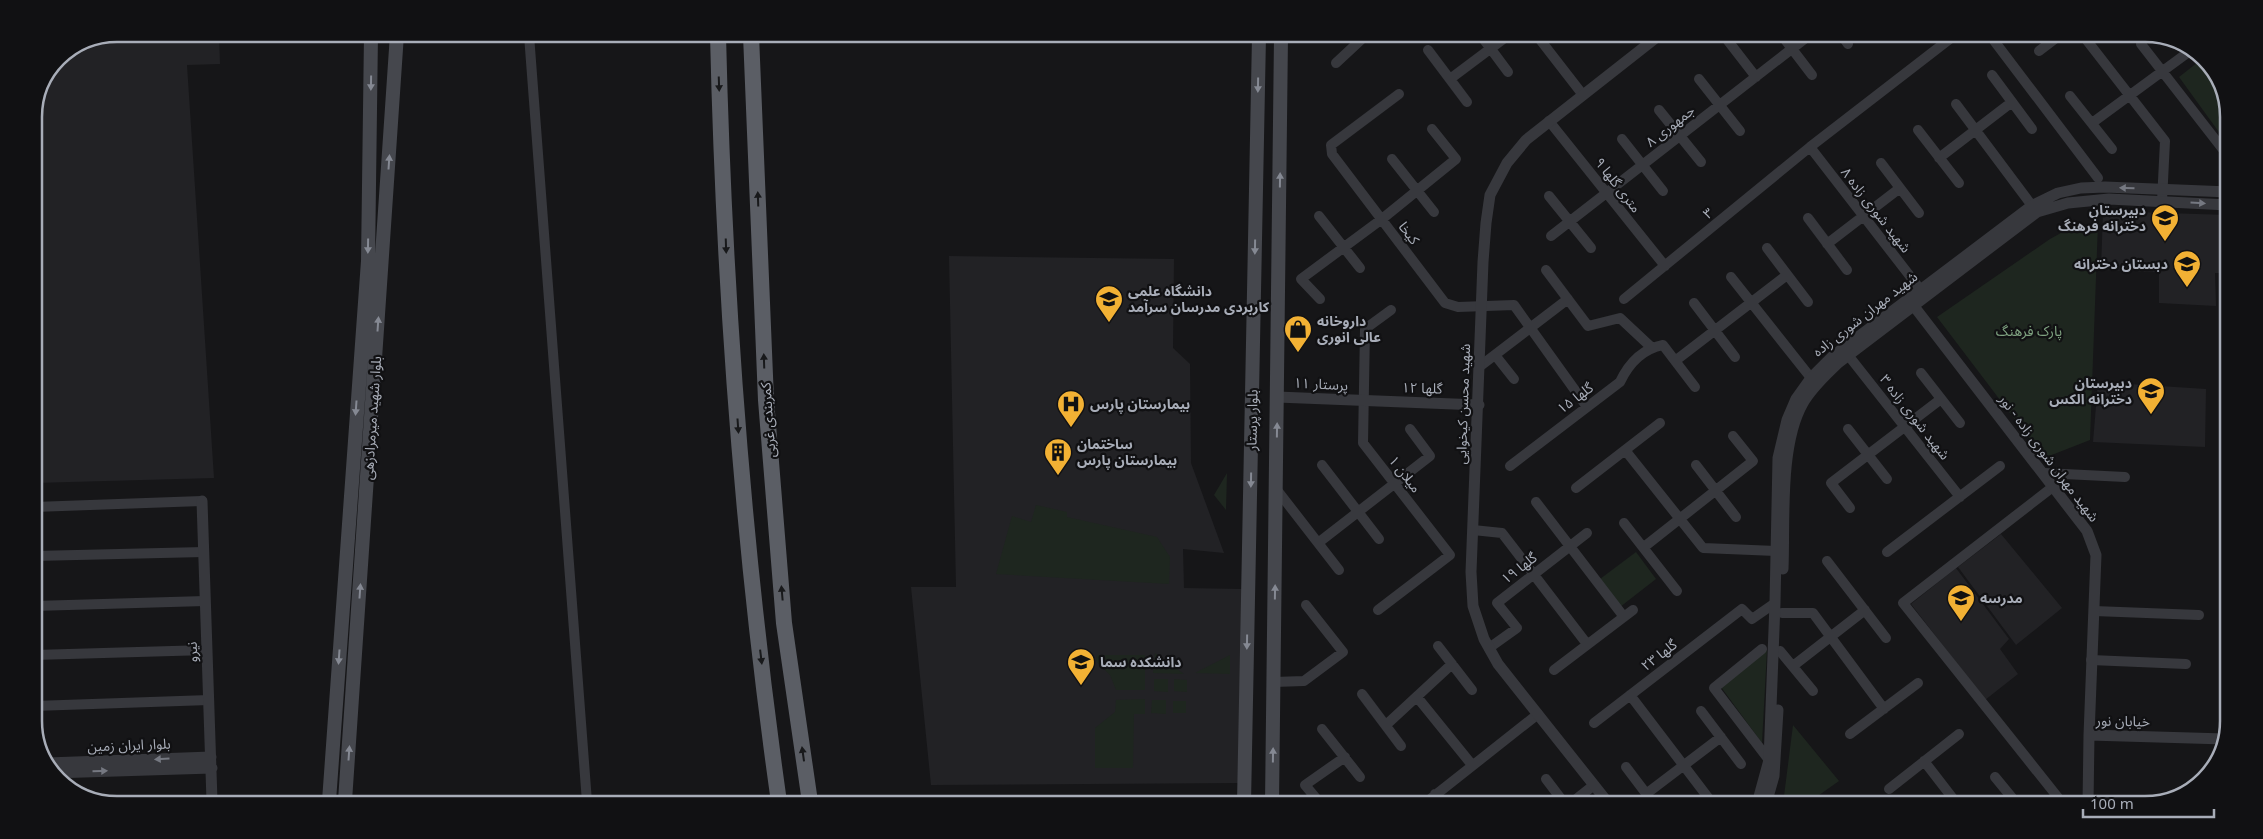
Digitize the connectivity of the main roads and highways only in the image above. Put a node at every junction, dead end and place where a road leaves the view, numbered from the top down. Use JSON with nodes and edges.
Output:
{"nodes":[{"id":1,"x":371,"y":43,"type":"edge"},
{"id":2,"x":396,"y":43,"type":"edge"},
{"id":3,"x":718,"y":43,"type":"edge"},
{"id":4,"x":751,"y":43,"type":"edge"},
{"id":5,"x":1259,"y":43,"type":"edge"},
{"id":6,"x":1281,"y":43,"type":"edge"},
{"id":7,"x":1253,"y":351,"type":"junction"},
{"id":8,"x":1278,"y":351,"type":"junction"},
{"id":9,"x":329,"y":796,"type":"edge"},
{"id":10,"x":345,"y":796,"type":"edge"},
{"id":11,"x":778,"y":796,"type":"edge"},
{"id":12,"x":809,"y":796,"type":"edge"},
{"id":13,"x":1244,"y":796,"type":"edge"},
{"id":14,"x":1272,"y":796,"type":"edge"}],
"edges":[{"from":1,"to":9,"type":"main road","name":"بلوار شهید میرمرادزهی","one_way":true},
{"from":10,"to":2,"type":"main road","name":"بلوار شهید میرمرادزهی","one_way":true},
{"from":3,"to":11,"type":"highway","one_way":true},
{"from":12,"to":4,"type":"highway","name":"کمربندی غربی","one_way":true},
{"from":5,"to":7,"type":"main road","name":"بلوار پرستار","one_way":true},
{"from":8,"to":6,"type":"main road","name":"بلوار پرستار","one_way":true},
{"from":7,"to":8,"type":"main road"},
{"from":7,"to":13,"type":"main road","name":"بلوار پرستار","one_way":true},
{"from":14,"to":8,"type":"main road","name":"بلوار پرستار","one_way":true}]}
